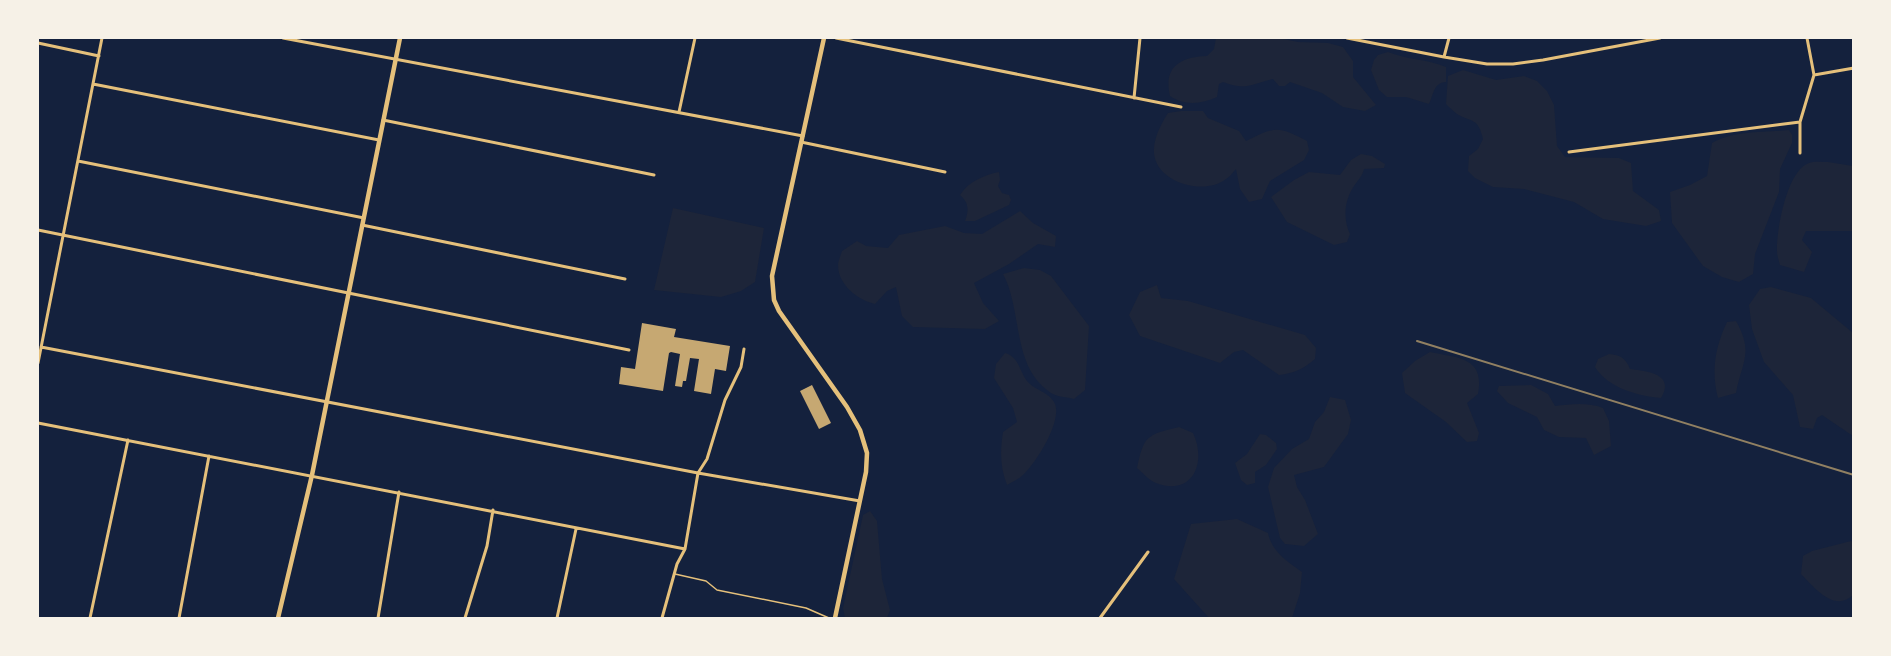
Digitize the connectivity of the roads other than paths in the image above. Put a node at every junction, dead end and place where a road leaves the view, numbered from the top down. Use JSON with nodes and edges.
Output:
{"nodes":[{"id":1,"x":102,"y":38,"type":"edge"},
{"id":2,"x":283,"y":38,"type":"edge"},
{"id":3,"x":400,"y":38,"type":"edge"},
{"id":4,"x":695,"y":38,"type":"edge"},
{"id":5,"x":825,"y":38,"type":"edge"},
{"id":6,"x":836,"y":38,"type":"edge"},
{"id":7,"x":1140,"y":38,"type":"edge"},
{"id":8,"x":1347,"y":38,"type":"edge"},
{"id":9,"x":1449,"y":38,"type":"edge"},
{"id":10,"x":1660,"y":38,"type":"edge"},
{"id":11,"x":1808,"y":38,"type":"edge"},
{"id":12,"x":38,"y":43,"type":"edge"},
{"id":13,"x":99,"y":56,"type":"junction"},
{"id":14,"x":1444,"y":57,"type":"junction"},
{"id":15,"x":395,"y":59,"type":"junction"},
{"id":16,"x":1854,"y":68,"type":"edge"},
{"id":17,"x":1814,"y":75,"type":"junction"},
{"id":18,"x":93,"y":84,"type":"junction"},
{"id":19,"x":1134,"y":98,"type":"junction"},
{"id":20,"x":1181,"y":107,"type":"dead end"},
{"id":21,"x":679,"y":112,"type":"junction"},
{"id":22,"x":383,"y":120,"type":"junction"},
{"id":23,"x":1800,"y":122,"type":"junction"},
{"id":24,"x":802,"y":139,"type":"junction"},
{"id":25,"x":379,"y":140,"type":"junction"},
{"id":26,"x":1569,"y":152,"type":"dead end"},
{"id":27,"x":1800,"y":153,"type":"dead end"},
{"id":28,"x":78,"y":161,"type":"junction"},
{"id":29,"x":945,"y":172,"type":"dead end"},
{"id":30,"x":654,"y":175,"type":"dead end"},
{"id":31,"x":364,"y":218,"type":"junction"},
{"id":32,"x":362,"y":225,"type":"junction"},
{"id":33,"x":38,"y":230,"type":"edge"},
{"id":34,"x":63,"y":235,"type":"junction"},
{"id":35,"x":625,"y":279,"type":"dead end"},
{"id":36,"x":348,"y":294,"type":"junction"},
{"id":37,"x":41,"y":347,"type":"junction"},
{"id":38,"x":744,"y":349,"type":"dead end"},
{"id":39,"x":629,"y":350,"type":"dead end"},
{"id":40,"x":38,"y":363,"type":"edge"},
{"id":41,"x":327,"y":402,"type":"junction"},
{"id":42,"x":38,"y":423,"type":"edge"},
{"id":43,"x":128,"y":440,"type":"junction"},
{"id":44,"x":209,"y":456,"type":"junction"},
{"id":45,"x":698,"y":473,"type":"junction"},
{"id":46,"x":312,"y":475,"type":"junction"},
{"id":47,"x":399,"y":492,"type":"junction"},
{"id":48,"x":861,"y":501,"type":"junction"},
{"id":49,"x":493,"y":510,"type":"junction"},
{"id":50,"x":576,"y":529,"type":"junction"},
{"id":51,"x":685,"y":549,"type":"junction"},
{"id":52,"x":1148,"y":552,"type":"dead end"},
{"id":53,"x":675,"y":574,"type":"junction"},
{"id":54,"x":90,"y":618,"type":"edge"},
{"id":55,"x":179,"y":618,"type":"edge"},
{"id":56,"x":278,"y":618,"type":"edge"},
{"id":57,"x":378,"y":618,"type":"edge"},
{"id":58,"x":465,"y":618,"type":"edge"},
{"id":59,"x":557,"y":618,"type":"edge"},
{"id":60,"x":662,"y":618,"type":"edge"},
{"id":61,"x":828,"y":618,"type":"edge"},
{"id":62,"x":835,"y":618,"type":"edge"},
{"id":63,"x":1100,"y":618,"type":"edge"}],
"edges":[{"from":1,"to":13,"type":"street"},
{"from":2,"to":15,"type":"street"},
{"from":3,"to":15,"type":"main road"},
{"from":4,"to":21,"type":"street"},
{"from":5,"to":24,"type":"main road"},
{"from":6,"to":19,"type":"street"},
{"from":7,"to":19,"type":"street"},
{"from":8,"to":14,"type":"street"},
{"from":9,"to":14,"type":"street"},
{"from":10,"to":14,"type":"street"},
{"from":11,"to":17,"type":"street"},
{"from":12,"to":13,"type":"street"},
{"from":13,"to":18,"type":"street"},
{"from":15,"to":21,"type":"street"},
{"from":15,"to":22,"type":"main road"},
{"from":16,"to":17,"type":"street"},
{"from":17,"to":23,"type":"street"},
{"from":18,"to":25,"type":"street"},
{"from":18,"to":28,"type":"street"},
{"from":19,"to":20,"type":"street"},
{"from":21,"to":24,"type":"street"},
{"from":22,"to":25,"type":"main road"},
{"from":22,"to":30,"type":"street"},
{"from":23,"to":26,"type":"street"},
{"from":23,"to":27,"type":"street"},
{"from":24,"to":29,"type":"street"},
{"from":24,"to":48,"type":"main road"},
{"from":25,"to":31,"type":"main road"},
{"from":28,"to":31,"type":"street"},
{"from":28,"to":34,"type":"street"},
{"from":31,"to":32,"type":"main road"},
{"from":32,"to":35,"type":"street"},
{"from":32,"to":36,"type":"main road"},
{"from":33,"to":34,"type":"street"},
{"from":34,"to":36,"type":"street"},
{"from":34,"to":37,"type":"street"},
{"from":36,"to":39,"type":"street"},
{"from":36,"to":41,"type":"main road"},
{"from":37,"to":40,"type":"street"},
{"from":37,"to":41,"type":"street"},
{"from":38,"to":45,"type":"street"},
{"from":41,"to":45,"type":"street"},
{"from":41,"to":46,"type":"main road"},
{"from":42,"to":43,"type":"street"},
{"from":43,"to":44,"type":"street"},
{"from":43,"to":54,"type":"street"},
{"from":44,"to":46,"type":"street"},
{"from":44,"to":55,"type":"street"},
{"from":45,"to":48,"type":"street"},
{"from":45,"to":51,"type":"street"},
{"from":46,"to":47,"type":"street"},
{"from":46,"to":56,"type":"main road"},
{"from":47,"to":49,"type":"street"},
{"from":47,"to":57,"type":"street"},
{"from":48,"to":62,"type":"main road"},
{"from":49,"to":50,"type":"street"},
{"from":49,"to":58,"type":"street"},
{"from":50,"to":51,"type":"street"},
{"from":50,"to":59,"type":"street"},
{"from":51,"to":53,"type":"street"},
{"from":52,"to":63,"type":"street"},
{"from":53,"to":60,"type":"street"},
{"from":53,"to":61,"type":"lane"}]}
